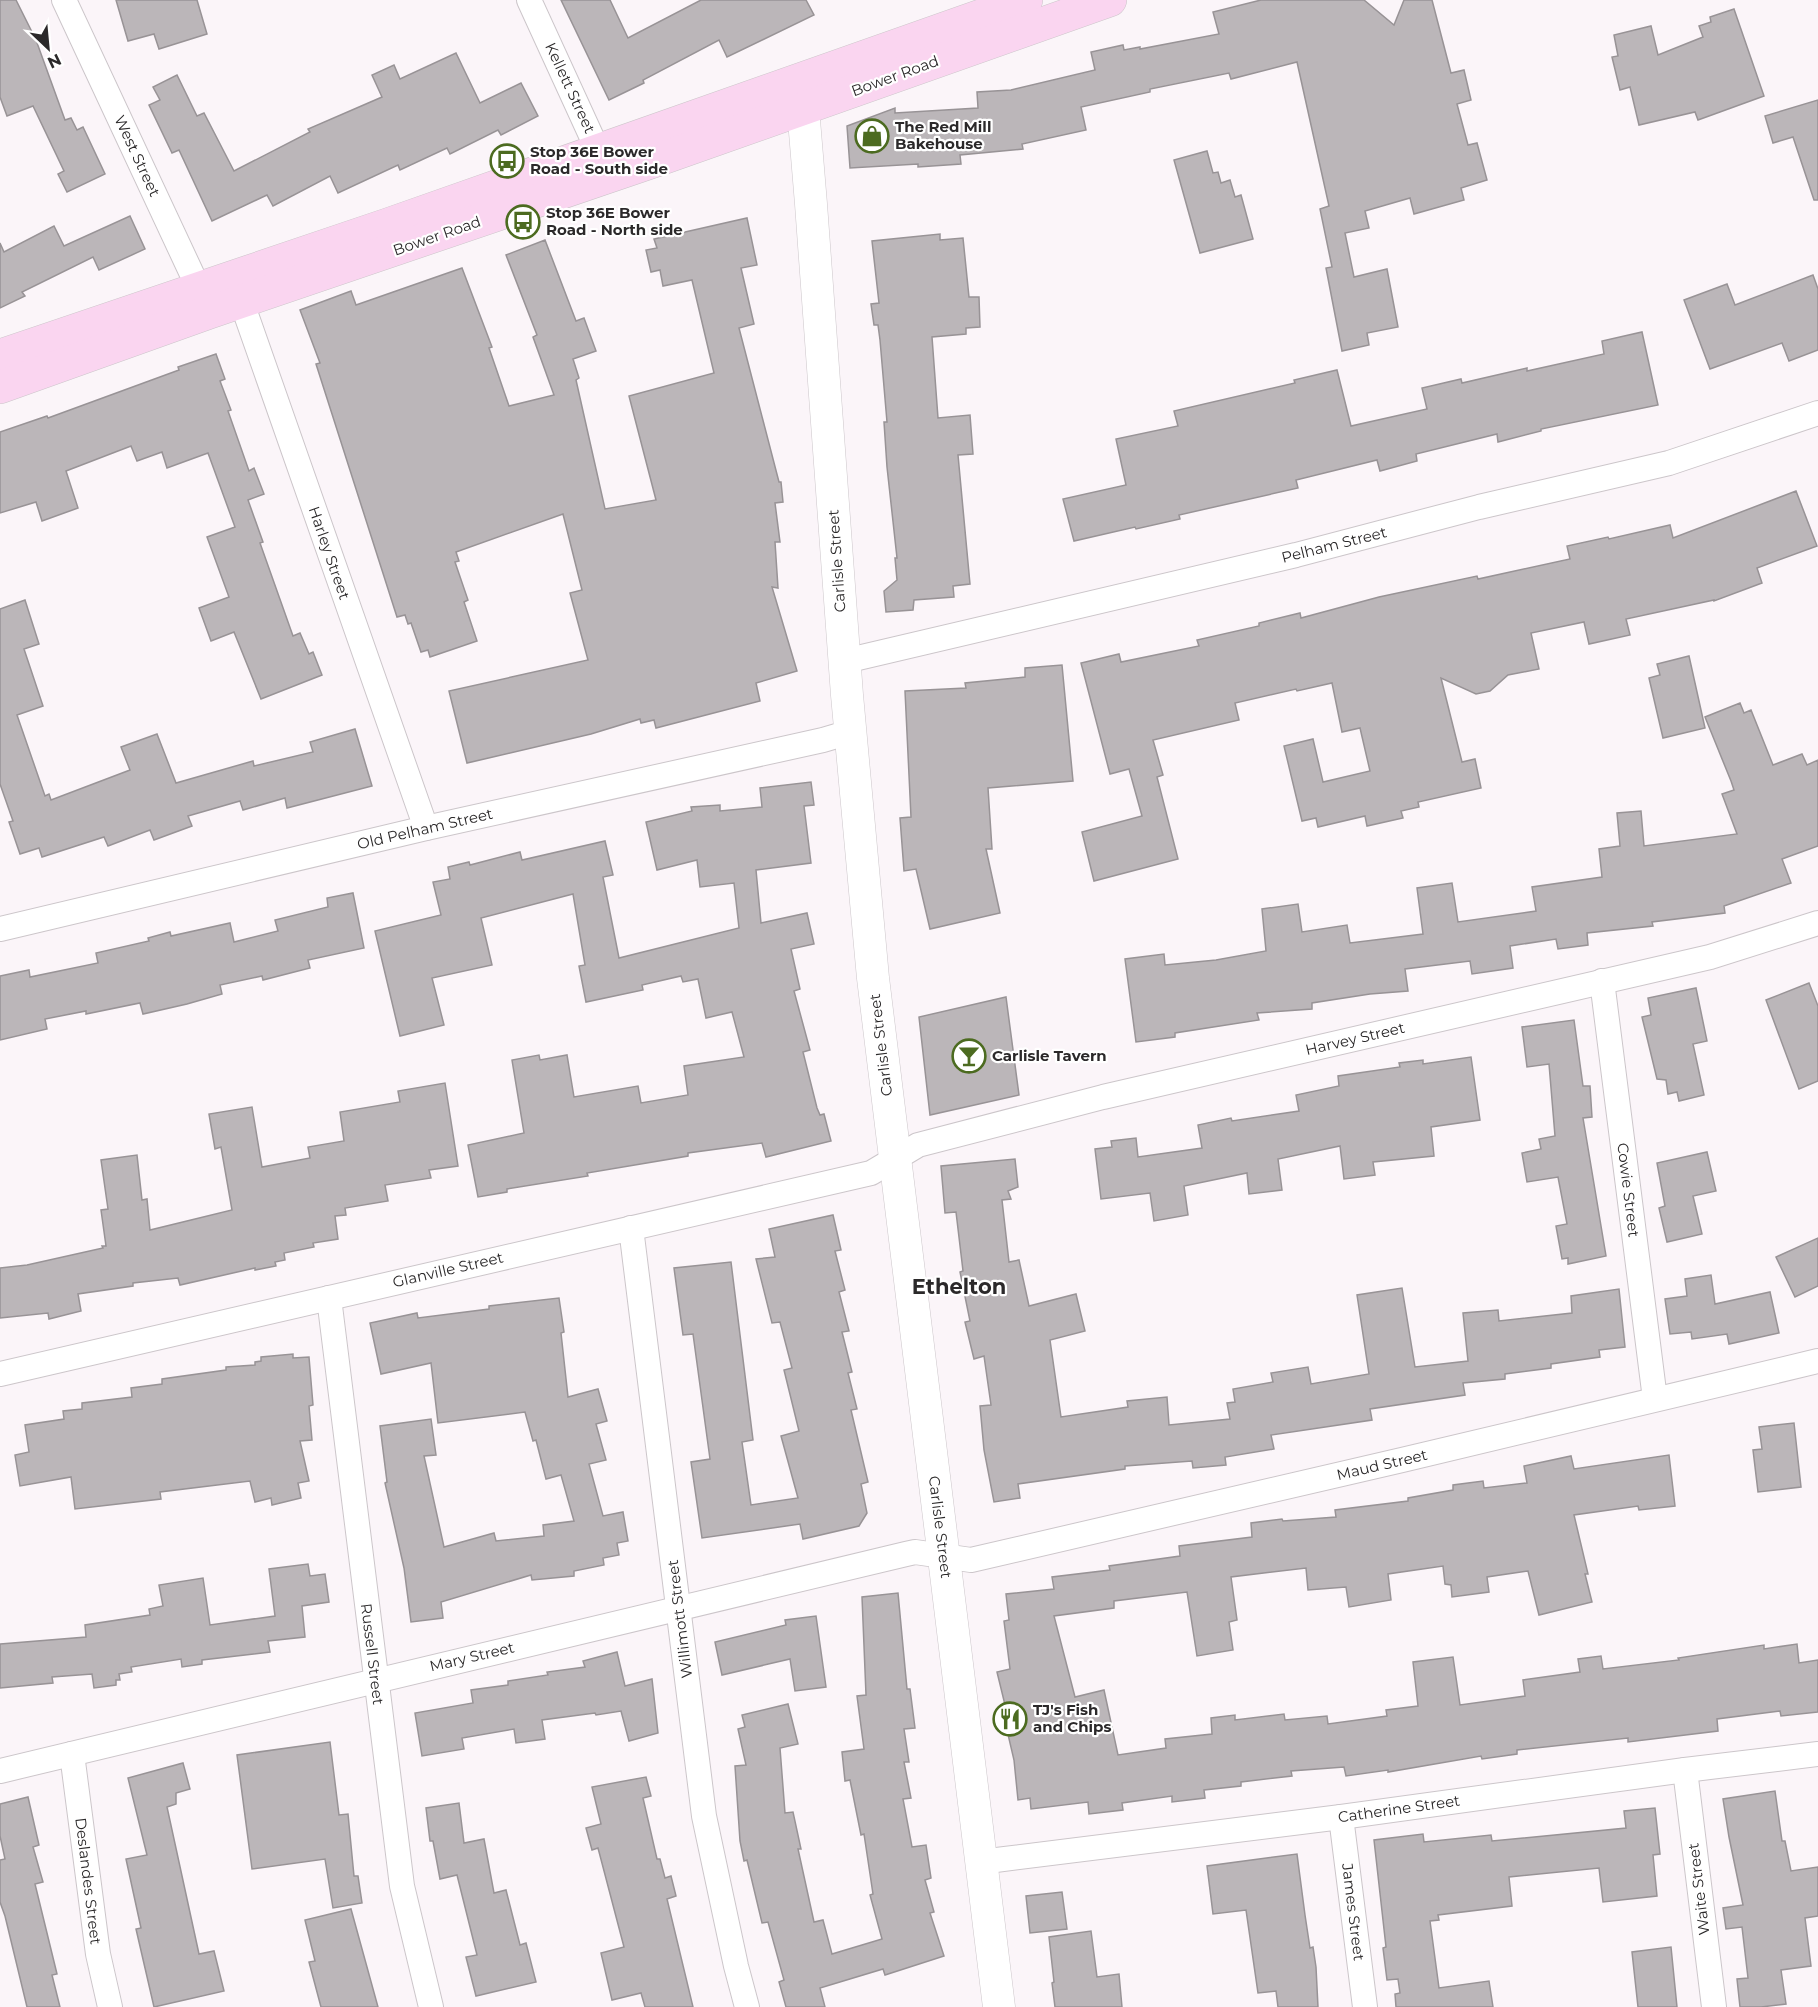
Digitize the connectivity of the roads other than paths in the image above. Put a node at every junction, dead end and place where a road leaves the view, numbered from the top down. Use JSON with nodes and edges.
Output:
{"nodes":[{"id":1,"x":64,"y":0,"type":"edge"},
{"id":2,"x":529,"y":0,"type":"edge"},
{"id":3,"x":1026,"y":0,"type":"edge"},
{"id":4,"x":1110,"y":0,"type":"edge"},
{"id":5,"x":996,"y":16,"type":"edge"},
{"id":6,"x":802,"y":94,"type":"junction"},
{"id":7,"x":605,"y":164,"type":"junction"},
{"id":8,"x":237,"y":290,"type":"junction"},
{"id":9,"x":205,"y":301,"type":"junction"},
{"id":10,"x":0,"y":356,"type":"edge"},
{"id":11,"x":0,"y":387,"type":"edge"},
{"id":12,"x":1818,"y":413,"type":"edge"},
{"id":13,"x":845,"y":661,"type":"junction"},
{"id":14,"x":850,"y":732,"type":"junction"},
{"id":15,"x":426,"y":828,"type":"junction"},
{"id":16,"x":1818,"y":923,"type":"edge"},
{"id":17,"x":1,"y":927,"type":"edge"},
{"id":18,"x":1602,"y":981,"type":"junction"},
{"id":19,"x":894,"y":1159,"type":"junction"},
{"id":20,"x":632,"y":1228,"type":"junction"},
{"id":21,"x":329,"y":1298,"type":"junction"},
{"id":22,"x":1818,"y":1360,"type":"edge"},
{"id":23,"x":0,"y":1374,"type":"edge"},
{"id":24,"x":1655,"y":1400,"type":"junction"},
{"id":25,"x":944,"y":1556,"type":"junction"},
{"id":26,"x":679,"y":1607,"type":"junction"},
{"id":27,"x":375,"y":1680,"type":"junction"},
{"id":28,"x":72,"y":1754,"type":"junction"},
{"id":29,"x":1818,"y":1754,"type":"edge"},
{"id":30,"x":1685,"y":1770,"type":"junction"},
{"id":31,"x":0,"y":1771,"type":"edge"},
{"id":32,"x":1341,"y":1817,"type":"junction"},
{"id":33,"x":980,"y":1862,"type":"junction"},
{"id":34,"x":110,"y":2007,"type":"edge"},
{"id":35,"x":431,"y":2007,"type":"edge"},
{"id":36,"x":747,"y":2007,"type":"edge"},
{"id":37,"x":999,"y":2007,"type":"edge"},
{"id":38,"x":1365,"y":2007,"type":"edge"},
{"id":39,"x":1714,"y":2007,"type":"edge"}],
"edges":[{"from":1,"to":9,"type":"street","name":"West Street"},
{"from":2,"to":7,"type":"street","name":"Kellett Street"},
{"from":3,"to":5,"type":"main road","name":"Bower Road"},
{"from":4,"to":5,"type":"main road","name":"Bower Road"},
{"from":5,"to":6,"type":"main road","name":"Bower Road"},
{"from":6,"to":7,"type":"main road","name":"Bower Road"},
{"from":6,"to":13,"type":"street","name":"Carlisle Street"},
{"from":7,"to":8,"type":"main road","name":"Bower Road"},
{"from":8,"to":9,"type":"main road","name":"Bower Road"},
{"from":8,"to":15,"type":"street","name":"Harley Street"},
{"from":9,"to":10,"type":"main road","name":"Bower Road"},
{"from":9,"to":11,"type":"main road","name":"Bower Road"},
{"from":12,"to":13,"type":"street","name":"Pelham Street"},
{"from":13,"to":14,"type":"street","name":"Carlisle Street"},
{"from":14,"to":15,"type":"street","name":"Old Pelham Street"},
{"from":14,"to":19,"type":"street","name":"Carlisle Street"},
{"from":15,"to":17,"type":"street","name":"Old Pelham Street"},
{"from":16,"to":18,"type":"street","name":"Harvey Street"},
{"from":18,"to":19,"type":"street","name":"Harvey Street"},
{"from":18,"to":24,"type":"street","name":"Cowie Street"},
{"from":19,"to":20,"type":"street","name":"Glanville Street"},
{"from":19,"to":25,"type":"street","name":"Carlisle Street"},
{"from":20,"to":21,"type":"street","name":"Glanville Street"},
{"from":20,"to":26,"type":"street","name":"Willimott Street"},
{"from":21,"to":23,"type":"street","name":"Glanville Street"},
{"from":21,"to":27,"type":"street","name":"Russell Street"},
{"from":22,"to":24,"type":"street","name":"Maud Street"},
{"from":24,"to":25,"type":"street","name":"Maud Street"},
{"from":25,"to":26,"type":"street","name":"Mary Street"},
{"from":25,"to":33,"type":"street","name":"Carlisle Street"},
{"from":26,"to":27,"type":"street","name":"Mary Street"},
{"from":26,"to":36,"type":"street","name":"Willimott Street"},
{"from":27,"to":28,"type":"street","name":"Mary Street"},
{"from":27,"to":35,"type":"street","name":"Russell Street"},
{"from":28,"to":31,"type":"street","name":"Mary Street"},
{"from":28,"to":34,"type":"street","name":"Deslandes Street"},
{"from":29,"to":30,"type":"street","name":"Catherine Street"},
{"from":30,"to":32,"type":"street","name":"Catherine Street"},
{"from":30,"to":39,"type":"street","name":"Waite Street"},
{"from":32,"to":33,"type":"street","name":"Catherine Street"},
{"from":32,"to":38,"type":"street","name":"James Street"},
{"from":33,"to":37,"type":"street","name":"Carlisle Street"}]}
